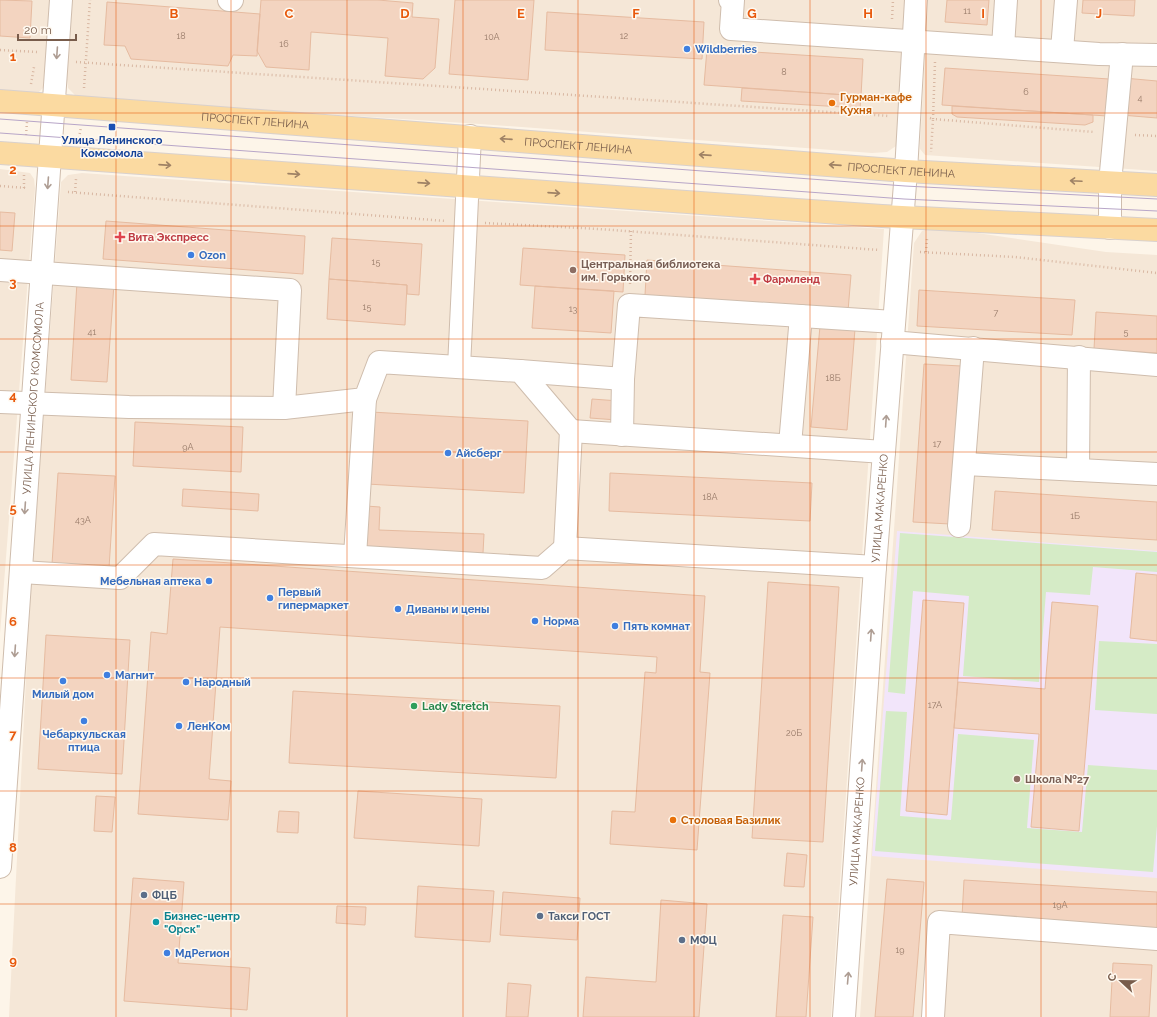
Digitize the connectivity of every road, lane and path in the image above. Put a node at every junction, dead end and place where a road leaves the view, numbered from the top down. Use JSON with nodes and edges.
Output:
{"nodes":[{"id":1,"x":60,"y":0,"type":"edge"},
{"id":2,"x":229,"y":0,"type":"edge"},
{"id":3,"x":232,"y":0,"type":"edge"},
{"id":4,"x":732,"y":0,"type":"edge"},
{"id":5,"x":916,"y":0,"type":"edge"},
{"id":6,"x":1006,"y":0,"type":"edge"},
{"id":7,"x":1066,"y":0,"type":"edge"},
{"id":8,"x":914,"y":41,"type":"junction"},
{"id":9,"x":1003,"y":47,"type":"junction"},
{"id":10,"x":0,"y":50,"type":"edge"},
{"id":11,"x":1062,"y":50,"type":"junction"},
{"id":12,"x":1122,"y":54,"type":"junction"},
{"id":13,"x":1157,"y":55,"type":"edge"},
{"id":14,"x":56,"y":61,"type":"junction"},
{"id":15,"x":0,"y":101,"type":"edge"},
{"id":16,"x":53,"y":104,"type":"junction"},
{"id":17,"x":910,"y":116,"type":"junction"},
{"id":18,"x":933,"y":119,"type":"dead end"},
{"id":19,"x":1114,"y":134,"type":"junction"},
{"id":20,"x":470,"y":136,"type":"junction"},
{"id":21,"x":1157,"y":136,"type":"edge"},
{"id":22,"x":0,"y":153,"type":"edge"},
{"id":23,"x":50,"y":156,"type":"junction"},
{"id":24,"x":906,"y":171,"type":"junction"},
{"id":25,"x":1110,"y":183,"type":"junction"},
{"id":26,"x":1157,"y":185,"type":"edge"},
{"id":27,"x":0,"y":186,"type":"edge"},
{"id":28,"x":469,"y":187,"type":"junction"},
{"id":29,"x":47,"y":190,"type":"junction"},
{"id":30,"x":902,"y":216,"type":"junction"},
{"id":31,"x":467,"y":222,"type":"junction"},
{"id":32,"x":1110,"y":228,"type":"junction"},
{"id":33,"x":1157,"y":230,"type":"edge"},
{"id":34,"x":632,"y":231,"type":"junction"},
{"id":35,"x":899,"y":251,"type":"junction"},
{"id":36,"x":0,"y":270,"type":"edge"},
{"id":37,"x":1157,"y":273,"type":"edge"},
{"id":38,"x":41,"y":274,"type":"junction"},
{"id":39,"x":629,"y":305,"type":"junction"},
{"id":40,"x":801,"y":316,"type":"junction"},
{"id":41,"x":893,"y":332,"type":"junction"},
{"id":42,"x":973,"y":348,"type":"junction"},
{"id":43,"x":1079,"y":357,"type":"junction"},
{"id":44,"x":1157,"y":365,"type":"edge"},
{"id":45,"x":459,"y":368,"type":"junction"},
{"id":46,"x":520,"y":372,"type":"junction"},
{"id":47,"x":623,"y":379,"type":"junction"},
{"id":48,"x":364,"y":399,"type":"junction"},
{"id":49,"x":0,"y":402,"type":"edge"},
{"id":50,"x":32,"y":403,"type":"junction"},
{"id":51,"x":284,"y":408,"type":"junction"},
{"id":52,"x":571,"y":431,"type":"junction"},
{"id":53,"x":622,"y":435,"type":"junction"},
{"id":54,"x":790,"y":445,"type":"junction"},
{"id":55,"x":884,"y":452,"type":"junction"},
{"id":56,"x":965,"y":464,"type":"junction"},
{"id":57,"x":1078,"y":470,"type":"junction"},
{"id":58,"x":1157,"y":474,"type":"edge"},
{"id":59,"x":959,"y":526,"type":"dead end"},
{"id":60,"x":565,"y":548,"type":"junction"},
{"id":61,"x":355,"y":556,"type":"junction"},
{"id":62,"x":875,"y":567,"type":"junction"},
{"id":63,"x":21,"y":572,"type":"junction"},
{"id":64,"x":9,"y":598,"type":"edge"},
{"id":65,"x":0,"y":867,"type":"edge"},
{"id":66,"x":1157,"y":939,"type":"edge"},
{"id":67,"x":844,"y":1017,"type":"edge"},
{"id":68,"x":933,"y":1017,"type":"edge"}],
"edges":[{"from":1,"to":14,"type":"street","name":"УЛИЦА ЛЕНИНСКОГО КОМСОМОЛА","one_way":true},
{"from":2,"to":3,"type":"street"},
{"from":4,"to":8,"type":"street"},
{"from":5,"to":8,"type":"street","name":"УЛИЦА МАКАРЕНКО"},
{"from":6,"to":9,"type":"street"},
{"from":7,"to":11,"type":"street"},
{"from":8,"to":9,"type":"street"},
{"from":8,"to":17,"type":"street","name":"УЛИЦА МАКАРЕНКО"},
{"from":9,"to":11,"type":"street"},
{"from":10,"to":14,"type":"path"},
{"from":11,"to":12,"type":"street"},
{"from":12,"to":13,"type":"street"},
{"from":12,"to":19,"type":"street"},
{"from":14,"to":16,"type":"street","name":"УЛИЦА ЛЕНИНСКОГО КОМСОМОЛА"},
{"from":14,"to":17,"type":"path"},
{"from":15,"to":16,"type":"main road","name":"ПРОСПЕКТ ЛЕНИНА"},
{"from":16,"to":20,"type":"main road","name":"ПРОСПЕКТ ЛЕНИНА"},
{"from":16,"to":23,"type":"street","name":"УЛИЦА ЛЕНИНСКОГО КОМСОМОЛА"},
{"from":17,"to":24,"type":"street","name":"УЛИЦА МАКАРЕНКО"},
{"from":18,"to":19,"type":"path"},
{"from":19,"to":21,"type":"path"},
{"from":19,"to":25,"type":"street"},
{"from":24,"to":20,"type":"main road","name":"ПРОСПЕКТ ЛЕНИНА","one_way":true},
{"from":20,"to":28,"type":"street"},
{"from":22,"to":23,"type":"main road"},
{"from":23,"to":28,"type":"main road","one_way":true},
{"from":23,"to":29,"type":"street","name":"УЛИЦА ЛЕНИНСКОГО КОМСОМОЛА","one_way":true},
{"from":25,"to":24,"type":"main road","name":"ПРОСПЕКТ ЛЕНИНА","one_way":true},
{"from":24,"to":30,"type":"street","name":"УЛИЦА МАКАРЕНКО"},
{"from":25,"to":26,"type":"main road","name":"ПРОСПЕКТ ЛЕНИНА"},
{"from":25,"to":32,"type":"street"},
{"from":27,"to":29,"type":"path"},
{"from":28,"to":30,"type":"main road","one_way":true},
{"from":28,"to":31,"type":"street"},
{"from":29,"to":31,"type":"path"},
{"from":29,"to":38,"type":"street","name":"УЛИЦА ЛЕНИНСКОГО КОМСОМОЛА"},
{"from":30,"to":32,"type":"main road"},
{"from":30,"to":35,"type":"street","name":"УЛИЦА МАКАРЕНКО"},
{"from":31,"to":34,"type":"path"},
{"from":31,"to":45,"type":"street"},
{"from":32,"to":33,"type":"main road"},
{"from":34,"to":35,"type":"path"},
{"from":34,"to":39,"type":"path"},
{"from":35,"to":37,"type":"path"},
{"from":35,"to":41,"type":"street","name":"УЛИЦА МАКАРЕНКО"},
{"from":36,"to":38,"type":"street"},
{"from":38,"to":50,"type":"street","name":"УЛИЦА ЛЕНИНСКОГО КОМСОМОЛА"},
{"from":38,"to":51,"type":"street"},
{"from":39,"to":40,"type":"street"},
{"from":39,"to":47,"type":"street"},
{"from":40,"to":41,"type":"street"},
{"from":40,"to":54,"type":"street"},
{"from":41,"to":42,"type":"street"},
{"from":55,"to":41,"type":"street","name":"УЛИЦА МАКАРЕНКО","one_way":true},
{"from":42,"to":43,"type":"street"},
{"from":42,"to":56,"type":"street"},
{"from":43,"to":44,"type":"street"},
{"from":43,"to":57,"type":"street"},
{"from":45,"to":46,"type":"street"},
{"from":45,"to":48,"type":"street"},
{"from":46,"to":47,"type":"street"},
{"from":46,"to":52,"type":"street"},
{"from":47,"to":53,"type":"street"},
{"from":48,"to":51,"type":"street"},
{"from":48,"to":61,"type":"street"},
{"from":49,"to":50,"type":"street"},
{"from":50,"to":51,"type":"street"},
{"from":50,"to":63,"type":"street","name":"УЛИЦА ЛЕНИНСКОГО КОМСОМОЛА","one_way":true},
{"from":52,"to":53,"type":"street"},
{"from":52,"to":60,"type":"street"},
{"from":53,"to":54,"type":"street"},
{"from":54,"to":55,"type":"street"},
{"from":55,"to":62,"type":"street","name":"УЛИЦА МАКАРЕНКО"},
{"from":56,"to":57,"type":"street"},
{"from":56,"to":59,"type":"street"},
{"from":57,"to":58,"type":"street"},
{"from":60,"to":61,"type":"street"},
{"from":60,"to":62,"type":"street"},
{"from":61,"to":63,"type":"street"},
{"from":67,"to":62,"type":"street","name":"УЛИЦА МАКАРЕНКО","one_way":true},
{"from":63,"to":64,"type":"street","name":"УЛИЦА ЛЕНИНСКОГО КОМСОМОЛА"},
{"from":64,"to":65,"type":"street","name":"УЛИЦА ЛЕНИНСКОГО КОМСОМОЛА","one_way":true},
{"from":66,"to":68,"type":"street"}]}
